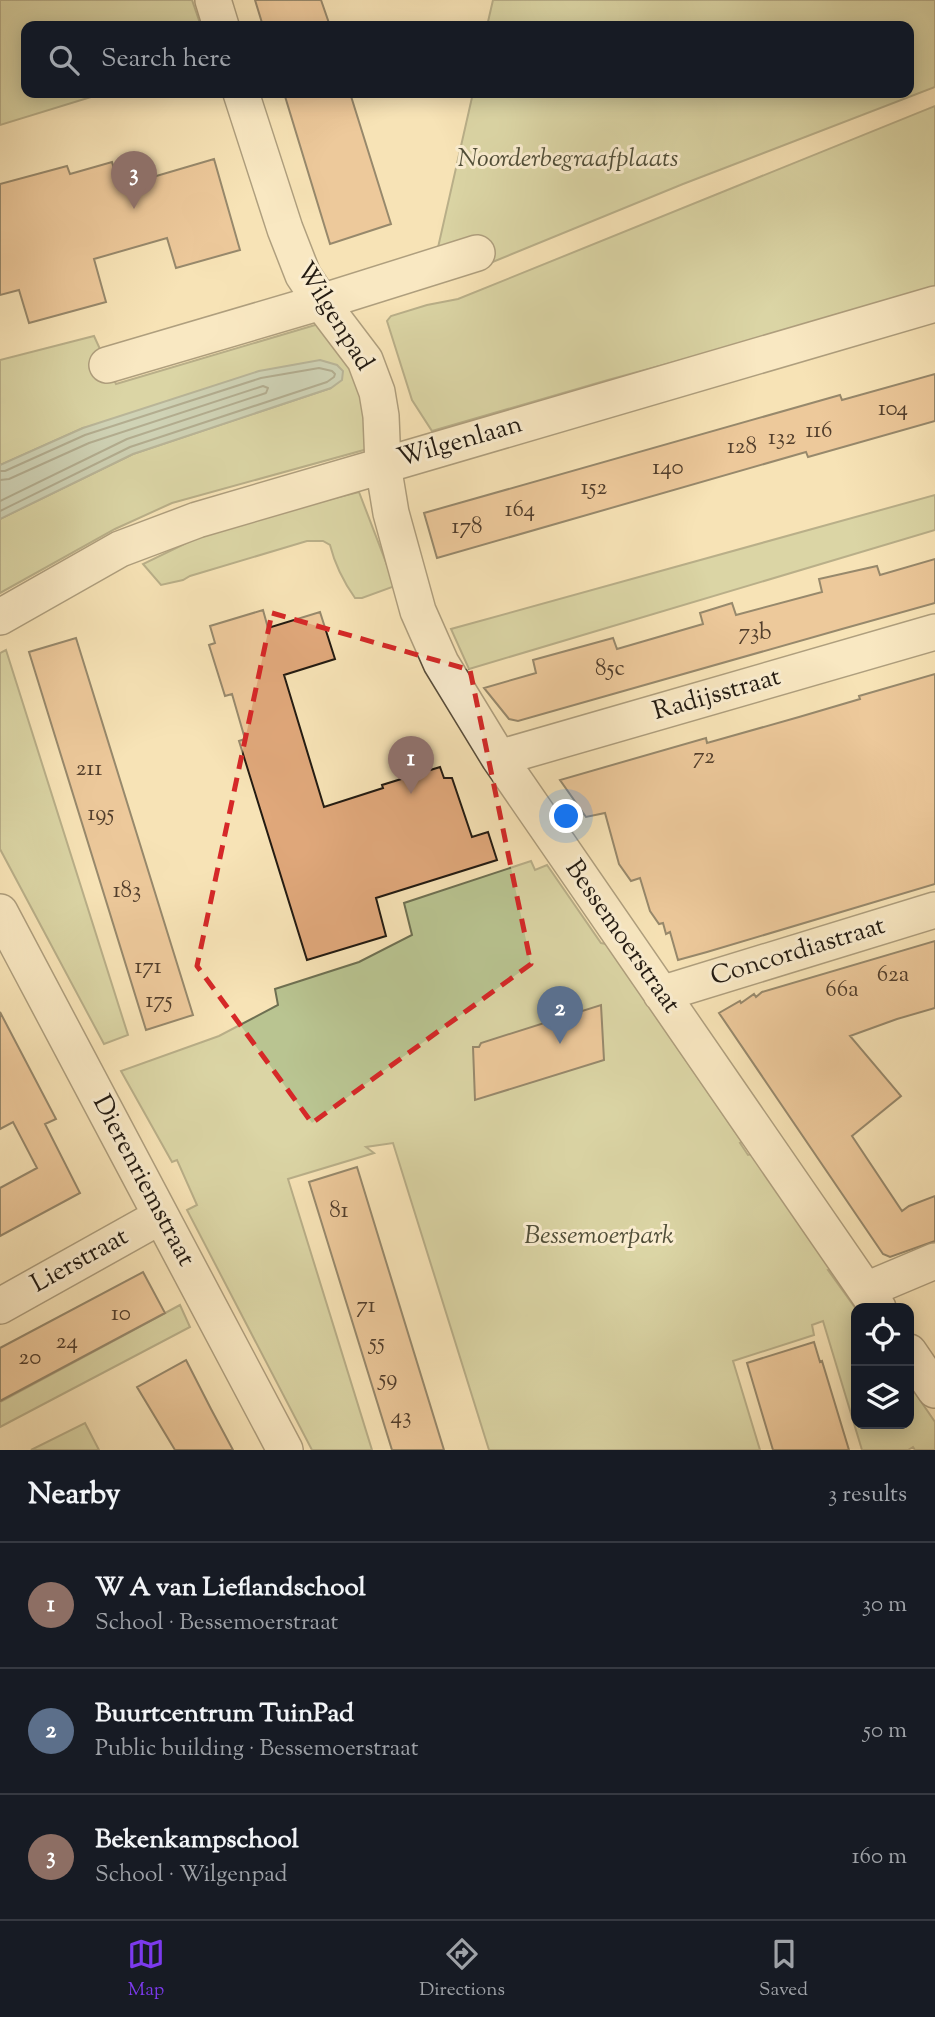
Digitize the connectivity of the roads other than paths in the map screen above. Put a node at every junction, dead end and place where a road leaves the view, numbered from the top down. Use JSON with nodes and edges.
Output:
{"nodes":[{"id":1,"x":213,"y":0,"type":"edge"},
{"id":2,"x":219,"y":21,"type":"edge"},
{"id":3,"x":243,"y":98,"type":"edge"},
{"id":4,"x":477,"y":253,"type":"dead end"},
{"id":5,"x":321,"y":302,"type":"junction"},
{"id":6,"x":935,"y":304,"type":"edge"},
{"id":7,"x":107,"y":365,"type":"dead end"},
{"id":8,"x":383,"y":465,"type":"junction"},
{"id":9,"x":0,"y":617,"type":"edge"},
{"id":10,"x":935,"y":632,"type":"edge"},
{"id":11,"x":499,"y":758,"type":"junction"},
{"id":12,"x":935,"y":910,"type":"edge"},
{"id":13,"x":0,"y":912,"type":"edge"},
{"id":14,"x":661,"y":994,"type":"junction"},
{"id":15,"x":161,"y":1216,"type":"junction"},
{"id":16,"x":935,"y":1261,"type":"edge"},
{"id":17,"x":872,"y":1299,"type":"edge"},
{"id":18,"x":0,"y":1306,"type":"edge"},
{"id":19,"x":914,"y":1359,"type":"edge"},
{"id":20,"x":935,"y":1390,"type":"edge"},
{"id":21,"x":285,"y":1450,"type":"edge"}],
"edges":[{"from":1,"to":2,"type":"street"},
{"from":3,"to":5,"type":"street","name":"Wilgenpad"},
{"from":4,"to":5,"type":"street"},
{"from":5,"to":7,"type":"street"},
{"from":5,"to":8,"type":"street","name":"Wilgenpad"},
{"from":6,"to":8,"type":"street","name":"Wilgenlaan"},
{"from":8,"to":9,"type":"street","name":"Wilgenlaan"},
{"from":8,"to":11,"type":"street","name":"Bessemoerstraat"},
{"from":10,"to":11,"type":"street","name":"Radijsstraat"},
{"from":11,"to":14,"type":"street","name":"Bessemoerstraat"},
{"from":12,"to":14,"type":"street","name":"Concordiastraat"},
{"from":13,"to":15,"type":"street","name":"Dierenriemstraat"},
{"from":14,"to":17,"type":"street","name":"Bessemoerstraat"},
{"from":15,"to":18,"type":"street","name":"Lierstraat"},
{"from":15,"to":21,"type":"street","name":"Dierenriemstraat"},
{"from":16,"to":17,"type":"street"},
{"from":19,"to":20,"type":"street"}]}
